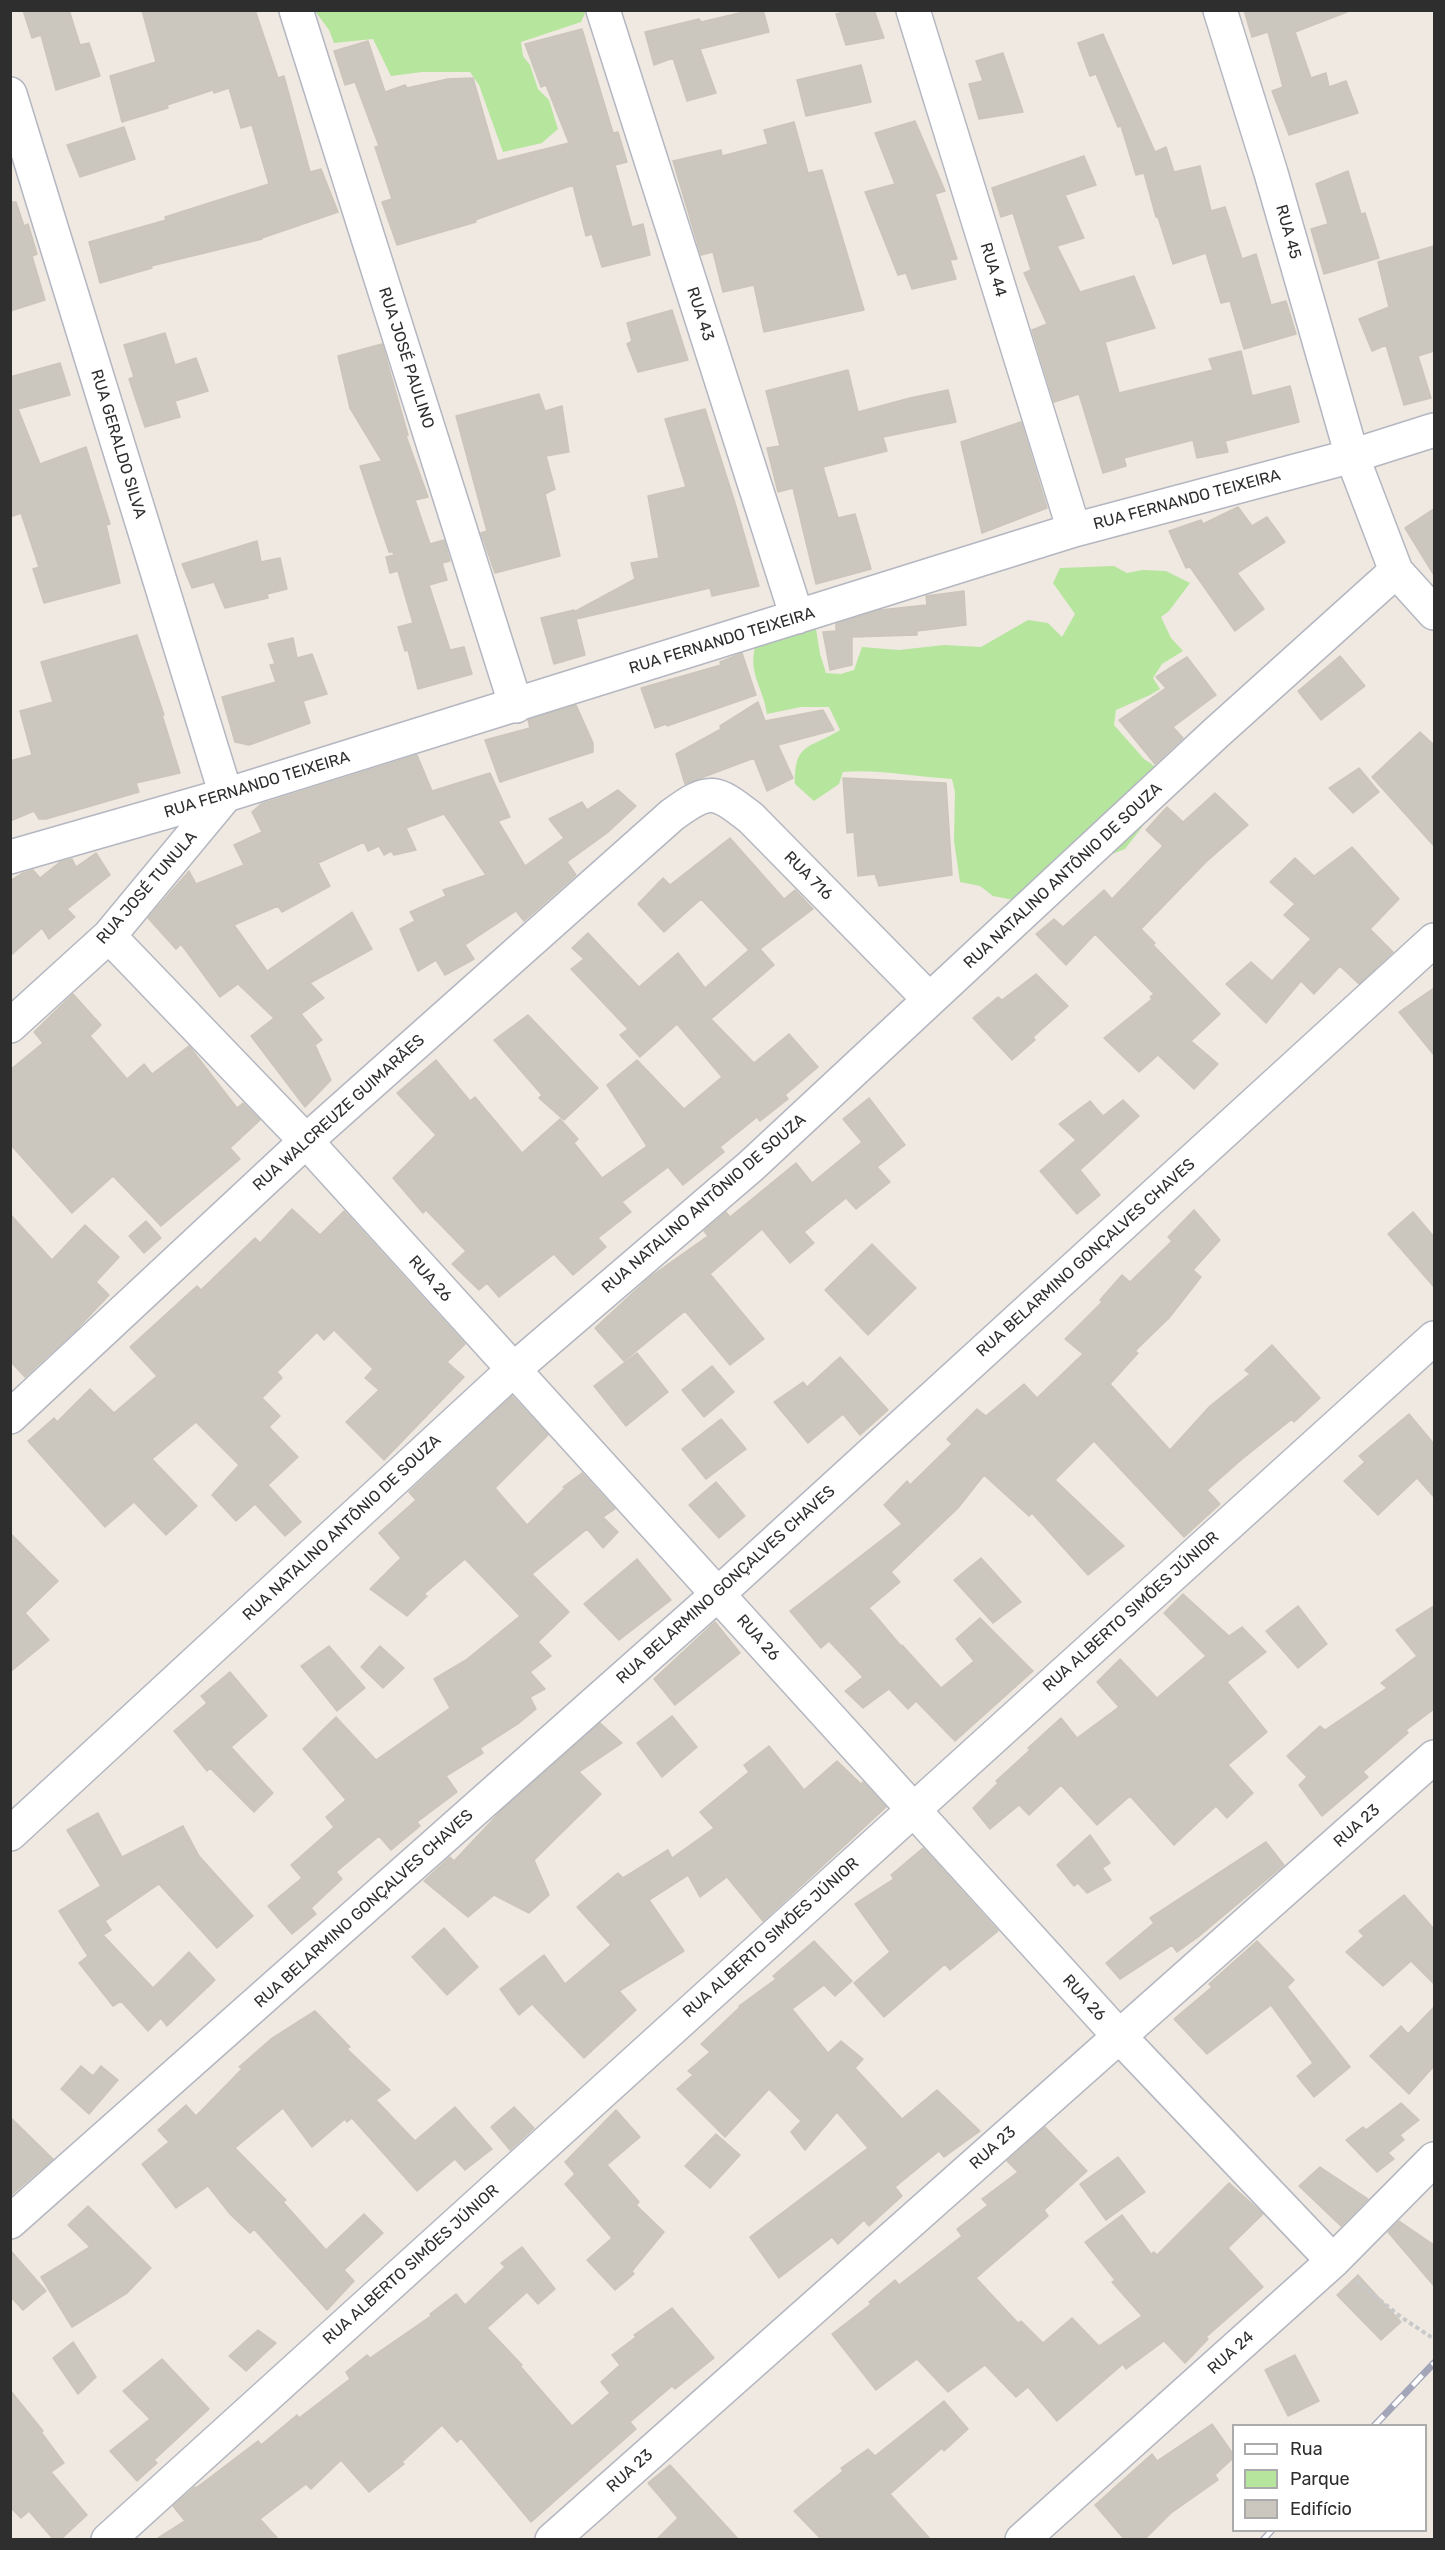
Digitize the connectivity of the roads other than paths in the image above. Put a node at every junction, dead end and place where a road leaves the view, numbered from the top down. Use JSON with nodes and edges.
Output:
{"nodes":[{"id":1,"x":296,"y":10,"type":"edge"},
{"id":2,"x":603,"y":10,"type":"edge"},
{"id":3,"x":913,"y":10,"type":"edge"},
{"id":4,"x":1220,"y":10,"type":"edge"},
{"id":5,"x":10,"y":94,"type":"edge"},
{"id":6,"x":1434,"y":430,"type":"edge"},
{"id":7,"x":1352,"y":456,"type":"junction"},
{"id":8,"x":1074,"y":530,"type":"junction"},
{"id":9,"x":1396,"y":571,"type":"junction"},
{"id":10,"x":1434,"y":613,"type":"edge"},
{"id":11,"x":797,"y":617,"type":"junction"},
{"id":12,"x":516,"y":705,"type":"junction"},
{"id":13,"x":226,"y":795,"type":"junction"},
{"id":14,"x":672,"y":815,"type":"joint"},
{"id":15,"x":10,"y":857,"type":"edge"},
{"id":16,"x":109,"y":936,"type":"junction"},
{"id":17,"x":1434,"y":940,"type":"edge"},
{"id":18,"x":929,"y":999,"type":"junction"},
{"id":19,"x":10,"y":1026,"type":"edge"},
{"id":20,"x":306,"y":1141,"type":"junction"},
{"id":21,"x":1434,"y":1338,"type":"edge"},
{"id":22,"x":513,"y":1370,"type":"junction"},
{"id":23,"x":10,"y":1417,"type":"edge"},
{"id":24,"x":718,"y":1593,"type":"junction"},
{"id":25,"x":1434,"y":1757,"type":"edge"},
{"id":26,"x":912,"y":1810,"type":"junction"},
{"id":27,"x":10,"y":1834,"type":"edge"},
{"id":28,"x":1119,"y":2036,"type":"junction"},
{"id":29,"x":1434,"y":2159,"type":"edge"},
{"id":30,"x":10,"y":2222,"type":"edge"},
{"id":31,"x":1332,"y":2261,"type":"junction"},
{"id":32,"x":108,"y":2540,"type":"edge"},
{"id":33,"x":552,"y":2540,"type":"edge"},
{"id":34,"x":1022,"y":2540,"type":"edge"}],
"edges":[{"from":1,"to":12,"type":"street","name":"RUA JOSÉ PAULINO"},
{"from":2,"to":11,"type":"street","name":"RUA 43"},
{"from":3,"to":8,"type":"street","name":"RUA 44"},
{"from":4,"to":7,"type":"street","name":"RUA 45"},
{"from":5,"to":13,"type":"street","name":"RUA GERALDO SILVA"},
{"from":6,"to":7,"type":"street","name":"RUA FERNANDO TEIXEIRA"},
{"from":7,"to":8,"type":"street","name":"RUA FERNANDO TEIXEIRA"},
{"from":7,"to":9,"type":"street","name":"RUA 45"},
{"from":8,"to":11,"type":"street","name":"RUA FERNANDO TEIXEIRA"},
{"from":9,"to":10,"type":"street"},
{"from":9,"to":18,"type":"street","name":"RUA NATALINO ANTÔNIO DE SOUZA"},
{"from":11,"to":12,"type":"street","name":"RUA FERNANDO TEIXEIRA"},
{"from":12,"to":13,"type":"street","name":"RUA FERNANDO TEIXEIRA"},
{"from":13,"to":15,"type":"street","name":"RUA FERNANDO TEIXEIRA"},
{"from":13,"to":16,"type":"street","name":"RUA JOSÉ TUNULA"},
{"from":14,"to":18,"type":"street","name":"RUA 716"},
{"from":14,"to":20,"type":"street","name":"RUA WALCREUZE GUIMARÃES"},
{"from":16,"to":19,"type":"street","name":"RUA JOSÉ TUNULA"},
{"from":16,"to":20,"type":"street","name":"RUA 26"},
{"from":17,"to":24,"type":"street","name":"RUA BELARMINO GONÇALVES CHAVES"},
{"from":18,"to":22,"type":"street","name":"RUA NATALINO ANTÔNIO DE SOUZA"},
{"from":20,"to":22,"type":"street","name":"RUA 26"},
{"from":20,"to":23,"type":"street","name":"RUA WALCREUZE GUIMARÃES"},
{"from":21,"to":26,"type":"street","name":"RUA ALBERTO SIMÕES JÚNIOR"},
{"from":22,"to":24,"type":"street","name":"RUA 26"},
{"from":22,"to":27,"type":"street","name":"RUA NATALINO ANTÔNIO DE SOUZA"},
{"from":24,"to":26,"type":"street","name":"RUA 26"},
{"from":24,"to":30,"type":"street","name":"RUA BELARMINO GONÇALVES CHAVES"},
{"from":25,"to":28,"type":"street","name":"RUA 23"},
{"from":26,"to":28,"type":"street","name":"RUA 26"},
{"from":26,"to":32,"type":"street","name":"RUA ALBERTO SIMÕES JÚNIOR"},
{"from":28,"to":31,"type":"street","name":"RUA 26"},
{"from":28,"to":33,"type":"street","name":"RUA 23"},
{"from":29,"to":31,"type":"street","name":"RUA 24"},
{"from":31,"to":34,"type":"street","name":"RUA 24"}]}
